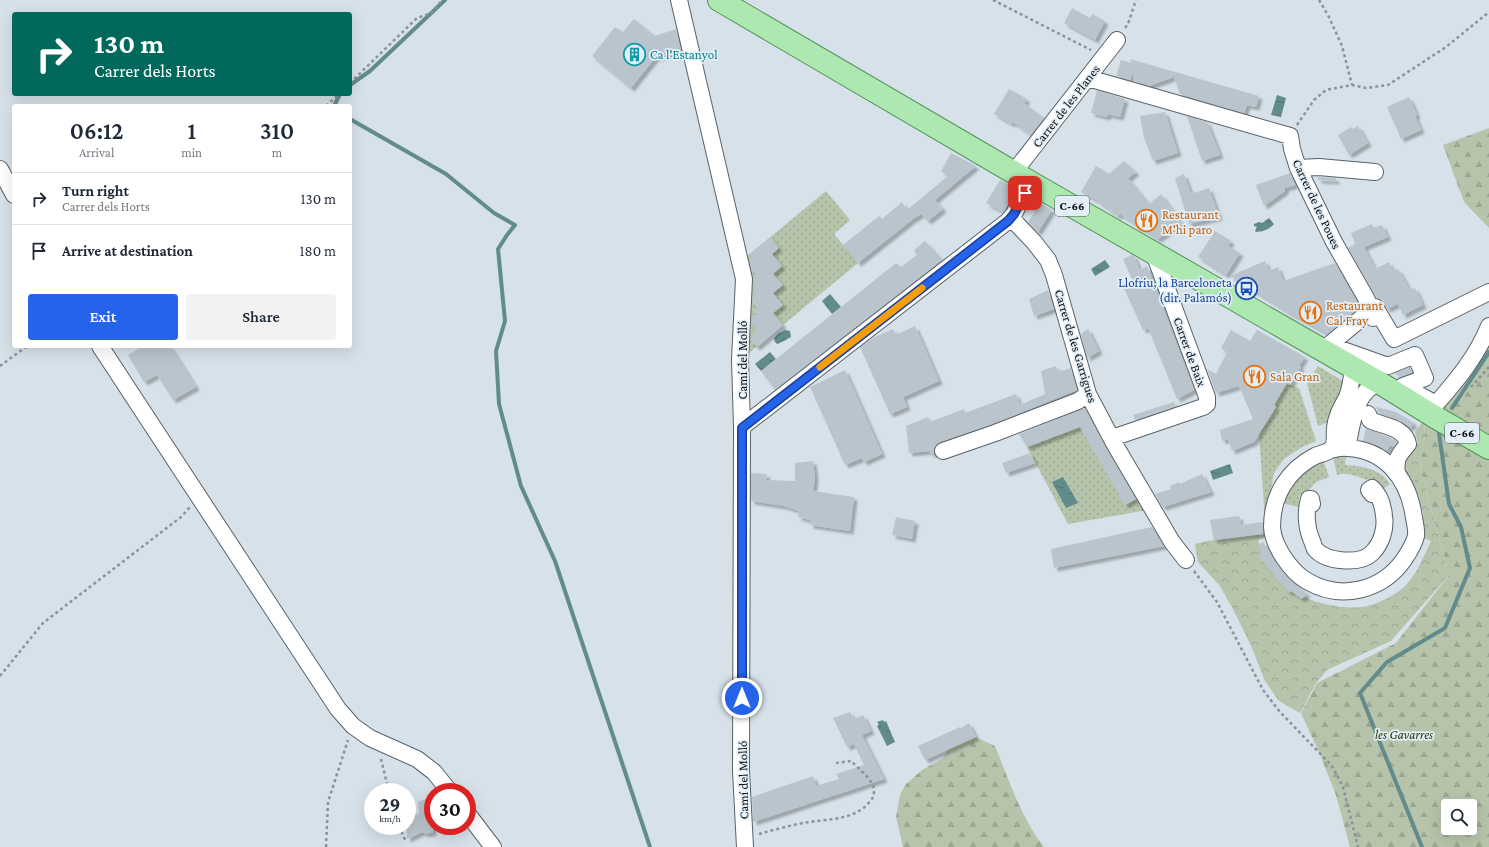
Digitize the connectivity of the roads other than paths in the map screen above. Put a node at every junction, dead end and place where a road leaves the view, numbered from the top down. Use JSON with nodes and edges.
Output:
{"nodes":[{"id":1,"x":679,"y":0,"type":"edge"},
{"id":2,"x":719,"y":0,"type":"edge"},
{"id":3,"x":1117,"y":40,"type":"road end"},
{"id":4,"x":1088,"y":78,"type":"junction"},
{"id":5,"x":1298,"y":168,"type":"junction"},
{"id":6,"x":0,"y":169,"type":"edge"},
{"id":7,"x":1375,"y":172,"type":"dead end"},
{"id":8,"x":1022,"y":177,"type":"junction"},
{"id":9,"x":12,"y":191,"type":"edge"},
{"id":10,"x":1011,"y":218,"type":"junction"},
{"id":11,"x":1153,"y":251,"type":"junction"},
{"id":12,"x":1489,"y":292,"type":"edge"},
{"id":13,"x":1372,"y":310,"type":"junction"},
{"id":14,"x":1489,"y":326,"type":"edge"},
{"id":15,"x":101,"y":348,"type":"edge"},
{"id":16,"x":1328,"y":349,"type":"junction"},
{"id":17,"x":1353,"y":367,"type":"junction"},
{"id":18,"x":1380,"y":383,"type":"junction"},
{"id":19,"x":1088,"y":394,"type":"junction"},
{"id":20,"x":1368,"y":414,"type":"dead end"},
{"id":21,"x":742,"y":428,"type":"junction"},
{"id":22,"x":1112,"y":438,"type":"junction"},
{"id":23,"x":1347,"y":448,"type":"junction"},
{"id":24,"x":1489,"y":448,"type":"edge"},
{"id":25,"x":1330,"y":450,"type":"junction"},
{"id":26,"x":943,"y":451,"type":"dead end"},
{"id":27,"x":1397,"y":473,"type":"junction"},
{"id":28,"x":1372,"y":494,"type":"dead end"},
{"id":29,"x":1312,"y":504,"type":"dead end"},
{"id":30,"x":1186,"y":560,"type":"road end"},
{"id":31,"x":443,"y":783,"type":"edge"},
{"id":32,"x":476,"y":826,"type":"edge"},
{"id":33,"x":745,"y":842,"type":"edge"},
{"id":34,"x":492,"y":847,"type":"edge"}],
"edges":[{"from":1,"to":21,"type":"street","name":"Camí del Molló"},
{"from":2,"to":8,"type":"main road","number":"C-66"},
{"from":3,"to":4,"type":"street","name":"Carrer de les Planes"},
{"from":4,"to":5,"type":"street","name":"Carrer de les Poues"},
{"from":4,"to":8,"type":"street","name":"Carrer de les Planes"},
{"from":5,"to":7,"type":"street"},
{"from":5,"to":13,"type":"street","name":"Carrer de les Poues"},
{"from":6,"to":9,"type":"street"},
{"from":8,"to":10,"type":"street","name":"Carrer de les Planes"},
{"from":8,"to":11,"type":"main road","number":"C-66"},
{"from":10,"to":19,"type":"street","name":"Carrer de les Garrigues"},
{"from":10,"to":21,"type":"street"},
{"from":11,"to":16,"type":"main road","number":"C-66"},
{"from":11,"to":22,"type":"street","name":"Carrer de Baix"},
{"from":12,"to":13,"type":"street","name":"Carrer de les Poues"},
{"from":13,"to":16,"type":"street"},
{"from":14,"to":16,"type":"street"},
{"from":15,"to":31,"type":"street"},
{"from":16,"to":17,"type":"main road","number":"C-66"},
{"from":17,"to":18,"type":"main road","number":"C-66"},
{"from":17,"to":25,"type":"street"},
{"from":18,"to":23,"type":"street"},
{"from":18,"to":24,"type":"main road","number":"C-66"},
{"from":19,"to":22,"type":"street","name":"Carrer de les Garrigues"},
{"from":19,"to":26,"type":"street"},
{"from":20,"to":27,"type":"street"},
{"from":21,"to":33,"type":"street","name":"Camí del Molló"},
{"from":22,"to":30,"type":"street","name":"Carrer de les Garrigues"},
{"from":23,"to":25,"type":"street"},
{"from":23,"to":27,"type":"street"},
{"from":25,"to":27,"type":"street"},
{"from":28,"to":29,"type":"street"},
{"from":32,"to":34,"type":"street"}]}
